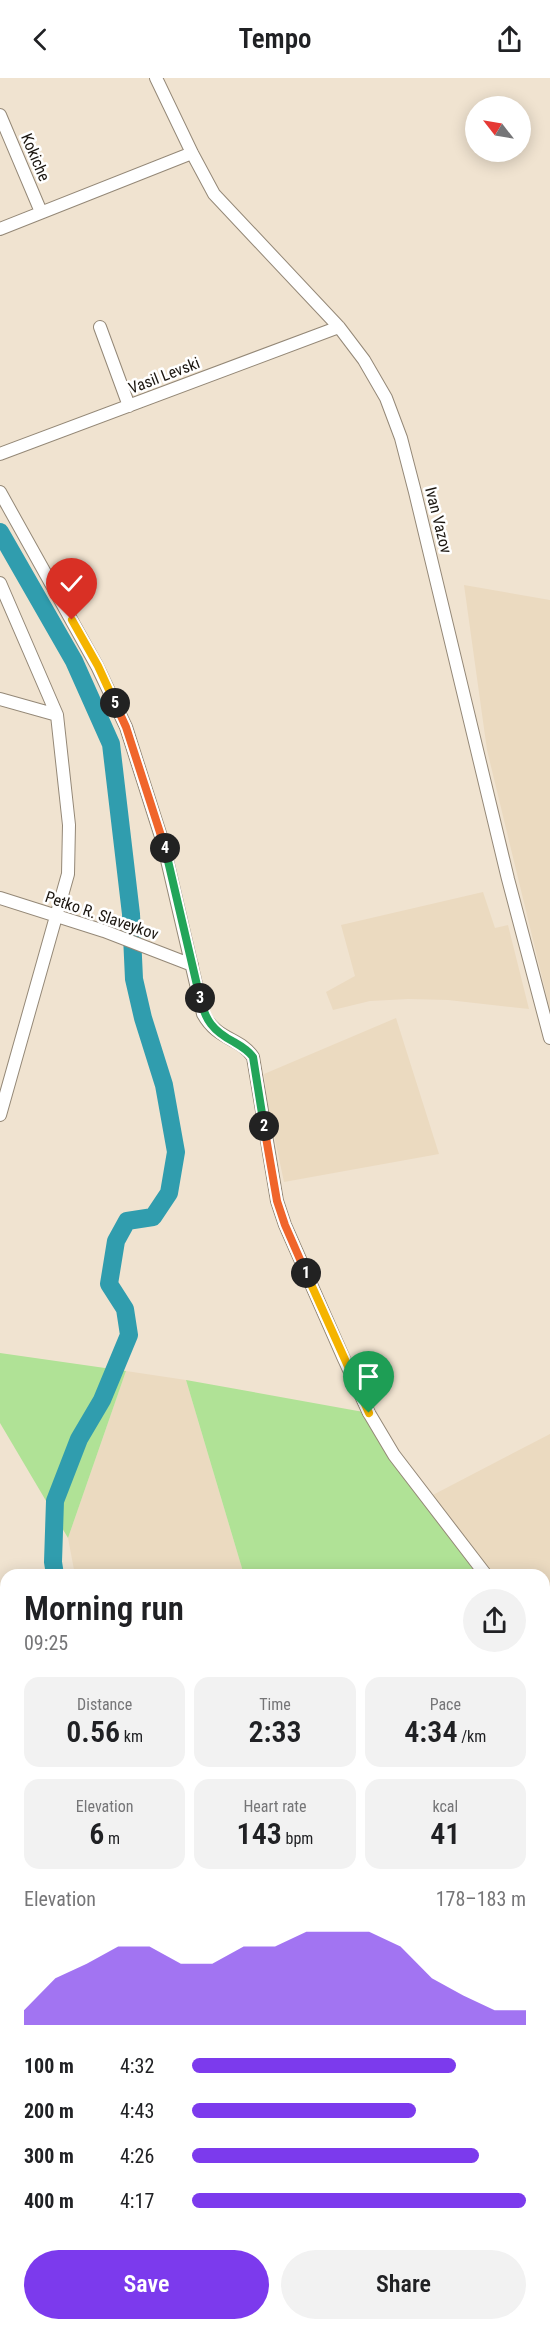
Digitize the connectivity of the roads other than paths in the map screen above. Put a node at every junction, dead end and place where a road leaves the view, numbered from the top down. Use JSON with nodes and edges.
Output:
{"nodes":[{"id":1,"x":156,"y":78,"type":"edge"},
{"id":2,"x":0,"y":115,"type":"edge"},
{"id":3,"x":192,"y":153,"type":"junction"},
{"id":4,"x":41,"y":212,"type":"junction"},
{"id":5,"x":0,"y":229,"type":"edge"},
{"id":6,"x":100,"y":327,"type":"dead end"},
{"id":7,"x":339,"y":327,"type":"junction"},
{"id":8,"x":129,"y":406,"type":"junction"},
{"id":9,"x":0,"y":454,"type":"edge"},
{"id":10,"x":0,"y":492,"type":"edge"},
{"id":11,"x":0,"y":583,"type":"edge"},
{"id":12,"x":0,"y":699,"type":"edge"},
{"id":13,"x":57,"y":715,"type":"junction"},
{"id":14,"x":0,"y":898,"type":"edge"},
{"id":15,"x":58,"y":916,"type":"junction"},
{"id":16,"x":192,"y":965,"type":"junction"},
{"id":17,"x":550,"y":1038,"type":"edge"},
{"id":18,"x":0,"y":1115,"type":"edge"},
{"id":19,"x":481,"y":1569,"type":"edge"}],
"edges":[{"from":1,"to":3,"type":"street","name":"Ivan Vazov"},
{"from":2,"to":4,"type":"street","name":"Kokiche"},
{"from":3,"to":4,"type":"street"},
{"from":3,"to":7,"type":"street","name":"Ivan Vazov"},
{"from":4,"to":5,"type":"street"},
{"from":6,"to":8,"type":"street"},
{"from":7,"to":8,"type":"street","name":"Vasil Levski"},
{"from":7,"to":17,"type":"street","name":"Ivan Vazov"},
{"from":8,"to":9,"type":"street","name":"Vasil Levski"},
{"from":10,"to":16,"type":"street"},
{"from":11,"to":13,"type":"street"},
{"from":12,"to":13,"type":"street"},
{"from":13,"to":15,"type":"street"},
{"from":14,"to":15,"type":"street","name":"Petko R. Slaveykov"},
{"from":15,"to":16,"type":"street","name":"Petko R. Slaveykov"},
{"from":15,"to":18,"type":"street"},
{"from":16,"to":19,"type":"street"}]}
